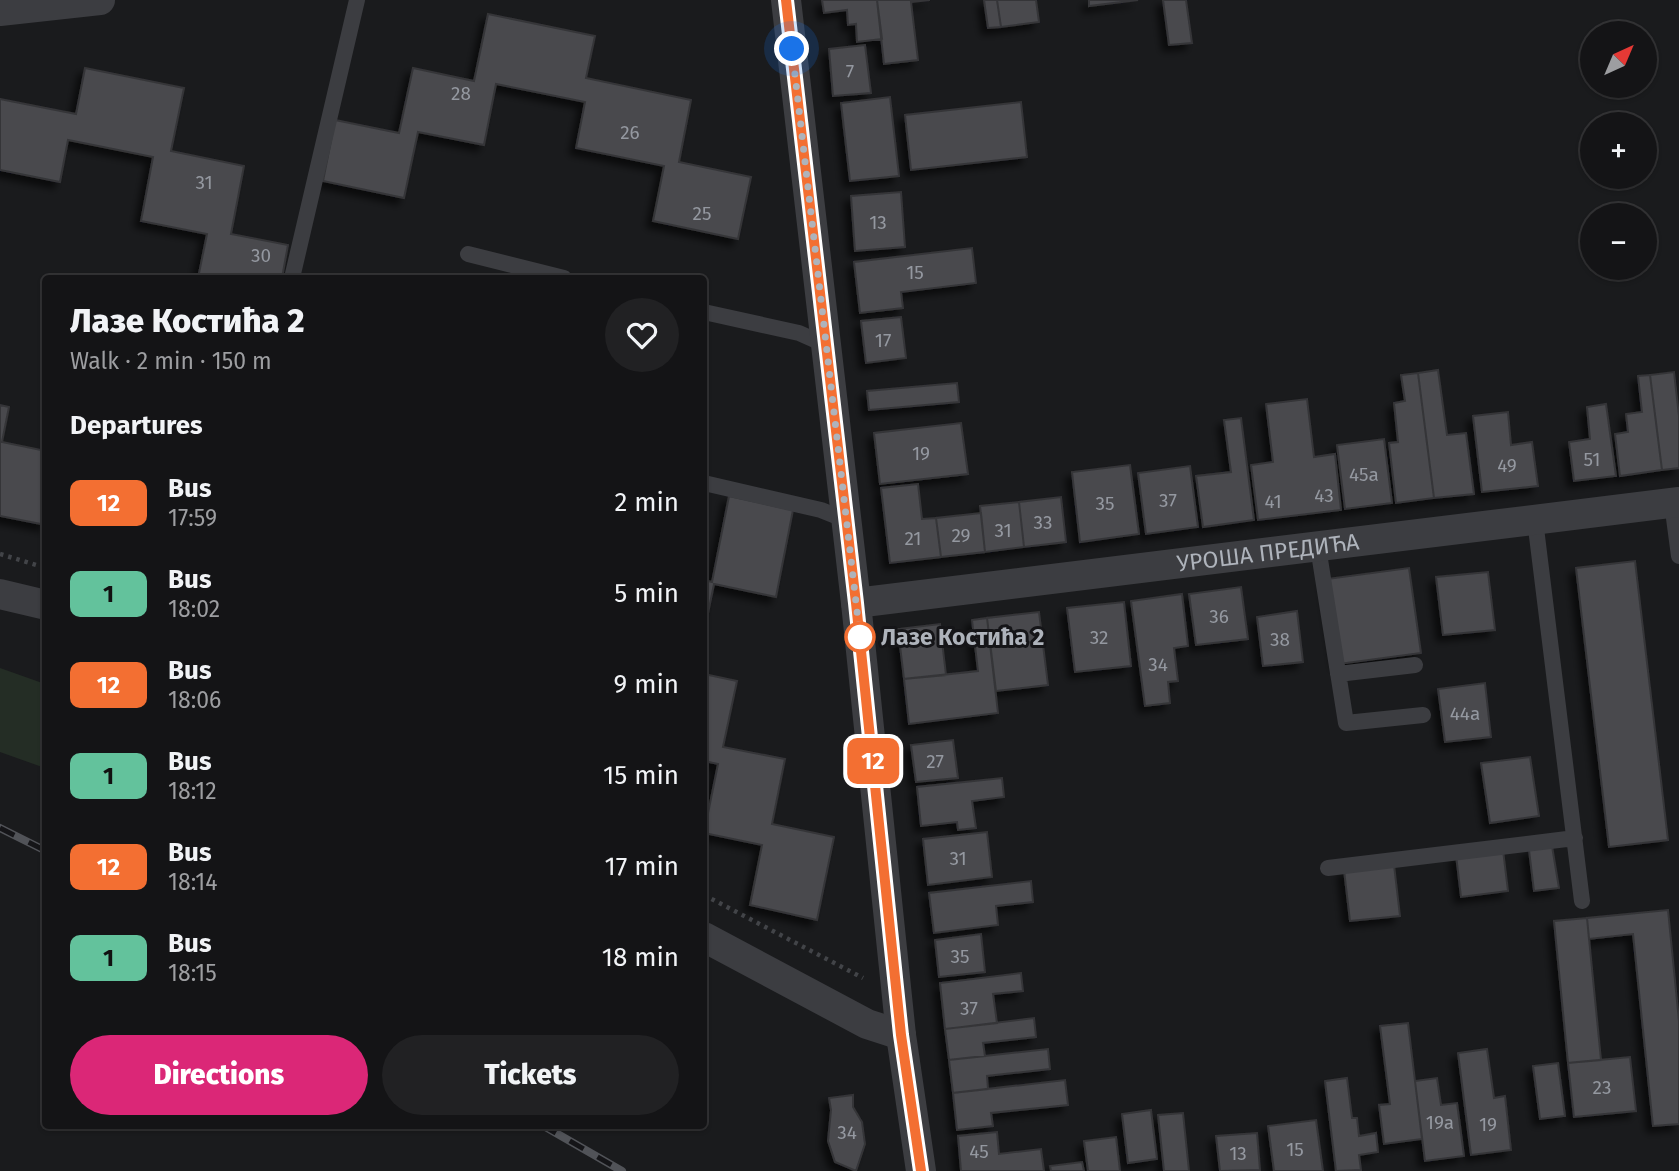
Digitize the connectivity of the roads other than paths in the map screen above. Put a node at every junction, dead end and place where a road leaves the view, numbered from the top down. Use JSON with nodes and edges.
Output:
{"nodes":[{"id":1,"x":100,"y":0,"type":"edge"},
{"id":2,"x":357,"y":0,"type":"edge"},
{"id":3,"x":786,"y":0,"type":"edge"},
{"id":4,"x":0,"y":11,"type":"edge"},
{"id":5,"x":468,"y":254,"type":"dead end"},
{"id":6,"x":293,"y":275,"type":"edge"},
{"id":7,"x":552,"y":275,"type":"edge"},
{"id":8,"x":707,"y":313,"type":"edge"},
{"id":9,"x":826,"y":345,"type":"junction"},
{"id":10,"x":707,"y":484,"type":"edge"},
{"id":11,"x":1676,"y":503,"type":"edge"},
{"id":12,"x":846,"y":520,"type":"junction"},
{"id":13,"x":1535,"y":520,"type":"junction"},
{"id":14,"x":1318,"y":547,"type":"junction"},
{"id":15,"x":1679,"y":556,"type":"edge"},
{"id":16,"x":0,"y":594,"type":"edge"},
{"id":17,"x":856,"y":603,"type":"junction"},
{"id":18,"x":42,"y":604,"type":"edge"},
{"id":19,"x":1415,"y":665,"type":"dead end"},
{"id":20,"x":1338,"y":674,"type":"junction"},
{"id":21,"x":1423,"y":715,"type":"dead end"},
{"id":22,"x":1575,"y":838,"type":"junction"},
{"id":23,"x":1328,"y":868,"type":"dead end"},
{"id":24,"x":1583,"y":901,"type":"dead end"},
{"id":25,"x":707,"y":939,"type":"edge"},
{"id":26,"x":901,"y":1035,"type":"junction"},
{"id":27,"x":921,"y":1171,"type":"edge"}],
"edges":[{"from":1,"to":4,"type":"street"},
{"from":2,"to":6,"type":"lane"},
{"from":3,"to":9,"type":"street"},
{"from":5,"to":7,"type":"lane"},
{"from":8,"to":9,"type":"lane"},
{"from":9,"to":12,"type":"street"},
{"from":10,"to":12,"type":"lane"},
{"from":11,"to":13,"type":"street","name":"УРОША ПРЕДИЋА"},
{"from":11,"to":15,"type":"lane"},
{"from":12,"to":17,"type":"street"},
{"from":13,"to":14,"type":"street","name":"УРОША ПРЕДИЋА"},
{"from":13,"to":22,"type":"lane"},
{"from":14,"to":17,"type":"street","name":"УРОША ПРЕДИЋА"},
{"from":14,"to":20,"type":"lane"},
{"from":16,"to":18,"type":"street"},
{"from":17,"to":26,"type":"street"},
{"from":19,"to":20,"type":"lane"},
{"from":20,"to":21,"type":"lane"},
{"from":22,"to":23,"type":"lane"},
{"from":22,"to":24,"type":"lane"},
{"from":25,"to":26,"type":"street"},
{"from":26,"to":27,"type":"street"}]}
